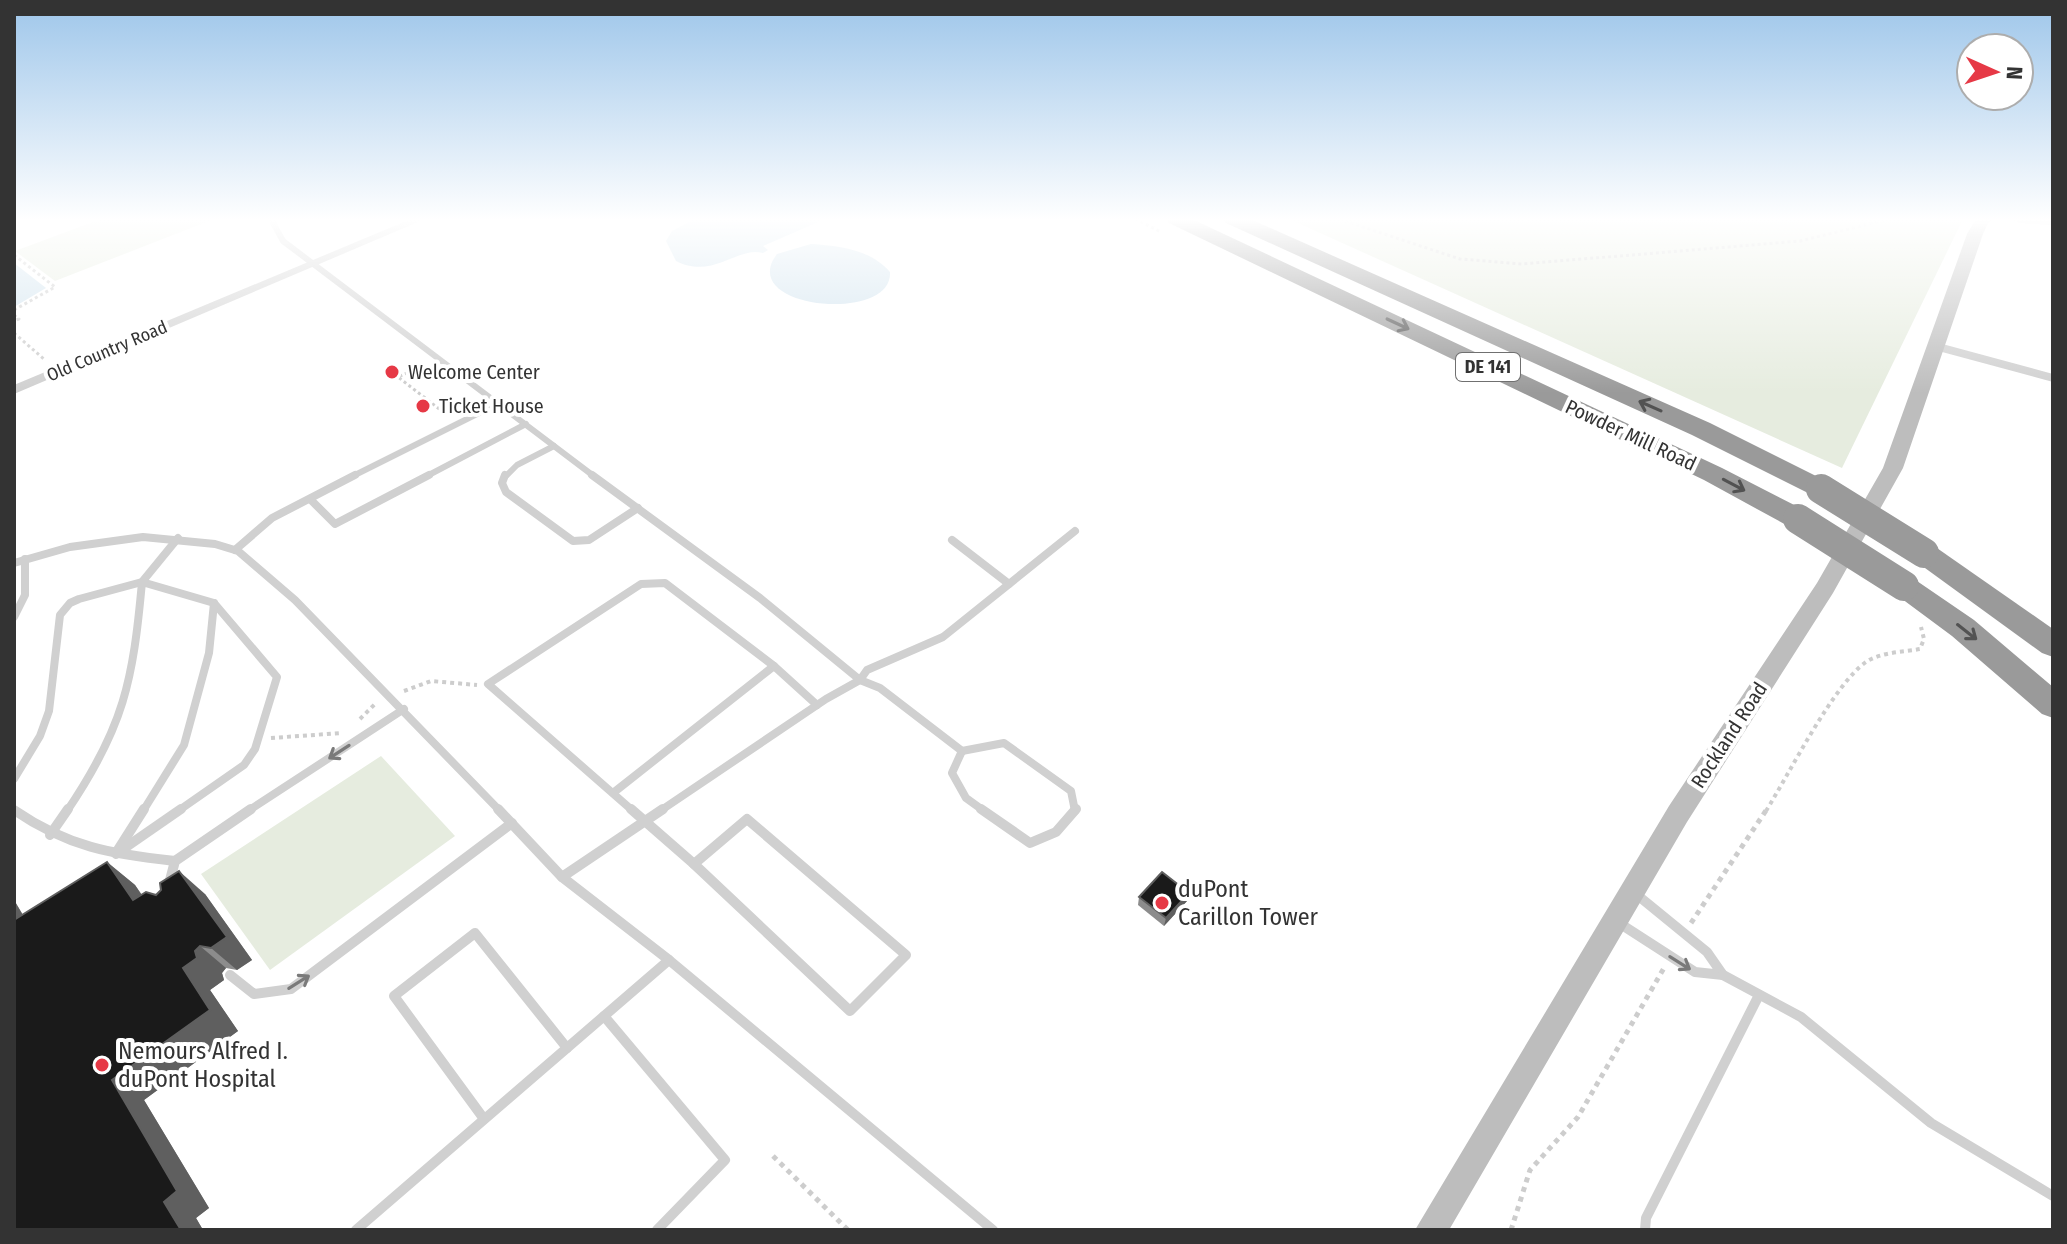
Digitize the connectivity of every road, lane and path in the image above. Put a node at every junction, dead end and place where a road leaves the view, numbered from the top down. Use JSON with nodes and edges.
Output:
{"nodes":[{"id":1,"x":42,"y":277,"type":"edge"},
{"id":2,"x":283,"y":277,"type":"edge"},
{"id":3,"x":330,"y":277,"type":"edge"},
{"id":4,"x":1298,"y":277,"type":"edge"},
{"id":5,"x":1362,"y":277,"type":"edge"},
{"id":6,"x":1961,"y":277,"type":"edge"},
{"id":7,"x":14,"y":313,"type":"edge"},
{"id":8,"x":14,"y":321,"type":"edge"},
{"id":9,"x":14,"y":333,"type":"edge"},
{"id":10,"x":1935,"y":346,"type":"junction"},
{"id":11,"x":440,"y":358,"type":"junction"},
{"id":12,"x":58,"y":371,"type":"junction"},
{"id":13,"x":2053,"y":378,"type":"edge"},
{"id":14,"x":14,"y":390,"type":"edge"},
{"id":15,"x":499,"y":403,"type":"junction"},
{"id":16,"x":458,"y":423,"type":"junction"},
{"id":17,"x":526,"y":424,"type":"junction"},
{"id":18,"x":554,"y":446,"type":"junction"},
{"id":19,"x":310,"y":499,"type":"junction"},
{"id":20,"x":638,"y":508,"type":"junction"},
{"id":21,"x":1075,"y":531,"type":"dead end"},
{"id":22,"x":178,"y":538,"type":"junction"},
{"id":23,"x":952,"y":540,"type":"dead end"},
{"id":24,"x":235,"y":550,"type":"junction"},
{"id":25,"x":25,"y":559,"type":"junction"},
{"id":26,"x":14,"y":563,"type":"edge"},
{"id":27,"x":142,"y":582,"type":"junction"},
{"id":28,"x":1009,"y":584,"type":"junction"},
{"id":29,"x":214,"y":603,"type":"junction"},
{"id":30,"x":14,"y":617,"type":"edge"},
{"id":31,"x":1915,"y":617,"type":"dead end"},
{"id":32,"x":2053,"y":645,"type":"edge"},
{"id":33,"x":774,"y":666,"type":"junction"},
{"id":34,"x":860,"y":680,"type":"junction"},
{"id":35,"x":488,"y":684,"type":"junction"},
{"id":36,"x":401,"y":692,"type":"dead end"},
{"id":37,"x":375,"y":704,"type":"dead end"},
{"id":38,"x":817,"y":705,"type":"junction"},
{"id":39,"x":2053,"y":705,"type":"edge"},
{"id":40,"x":404,"y":709,"type":"junction"},
{"id":41,"x":360,"y":719,"type":"dead end"},
{"id":42,"x":351,"y":732,"type":"dead end"},
{"id":43,"x":268,"y":739,"type":"dead end"},
{"id":44,"x":962,"y":751,"type":"junction"},
{"id":45,"x":14,"y":779,"type":"edge"},
{"id":46,"x":613,"y":793,"type":"junction"},
{"id":47,"x":14,"y":810,"type":"edge"},
{"id":48,"x":512,"y":823,"type":"junction"},
{"id":49,"x":644,"y":823,"type":"junction"},
{"id":50,"x":50,"y":835,"type":"junction"},
{"id":51,"x":116,"y":854,"type":"junction"},
{"id":52,"x":175,"y":861,"type":"junction"},
{"id":53,"x":694,"y":864,"type":"junction"},
{"id":54,"x":562,"y":877,"type":"junction"},
{"id":55,"x":1633,"y":891,"type":"junction"},
{"id":56,"x":171,"y":892,"type":"edge"},
{"id":57,"x":1615,"y":921,"type":"junction"},
{"id":58,"x":1684,"y":934,"type":"junction"},
{"id":59,"x":1670,"y":957,"type":"junction"},
{"id":60,"x":669,"y":960,"type":"junction"},
{"id":61,"x":230,"y":975,"type":"dead end"},
{"id":62,"x":1723,"y":975,"type":"junction"},
{"id":63,"x":1759,"y":995,"type":"junction"},
{"id":64,"x":604,"y":1016,"type":"junction"},
{"id":65,"x":567,"y":1048,"type":"junction"},
{"id":66,"x":484,"y":1119,"type":"junction"},
{"id":67,"x":773,"y":1156,"type":"dead end"},
{"id":68,"x":2053,"y":1196,"type":"edge"},
{"id":69,"x":356,"y":1230,"type":"edge"},
{"id":70,"x":657,"y":1230,"type":"edge"},
{"id":71,"x":848,"y":1230,"type":"edge"},
{"id":72,"x":993,"y":1230,"type":"edge"},
{"id":73,"x":1431,"y":1230,"type":"edge"},
{"id":74,"x":1511,"y":1230,"type":"edge"},
{"id":75,"x":1645,"y":1230,"type":"edge"}],
"edges":[{"from":1,"to":7,"type":"path"},
{"from":2,"to":12,"type":"street","name":"Old Country Road"},
{"from":3,"to":11,"type":"lane"},
{"from":4,"to":39,"type":"highway","name":"Powder Mill Road","number":"DE 141","one_way":true,"bridge":true},
{"from":32,"to":5,"type":"highway","name":"Powder Mill Road","number":"DE 141","one_way":true,"bridge":true},
{"from":6,"to":10,"type":"street","name":"Rockland Road"},
{"from":7,"to":8,"type":"path"},
{"from":9,"to":12,"type":"path"},
{"from":10,"to":13,"type":"street"},
{"from":10,"to":55,"type":"street","name":"Rockland Road"},
{"from":11,"to":15,"type":"lane"},
{"from":11,"to":16,"type":"path"},
{"from":12,"to":14,"type":"street","name":"Old Country Road"},
{"from":15,"to":16,"type":"lane"},
{"from":15,"to":17,"type":"lane"},
{"from":16,"to":19,"type":"lane"},
{"from":17,"to":18,"type":"lane"},
{"from":17,"to":19,"type":"lane"},
{"from":18,"to":20,"type":"lane"},
{"from":18,"to":20,"type":"lane"},
{"from":19,"to":24,"type":"lane"},
{"from":20,"to":34,"type":"lane"},
{"from":21,"to":28,"type":"lane"},
{"from":22,"to":24,"type":"lane"},
{"from":22,"to":25,"type":"lane"},
{"from":22,"to":27,"type":"lane"},
{"from":23,"to":28,"type":"lane"},
{"from":24,"to":40,"type":"lane"},
{"from":25,"to":26,"type":"lane"},
{"from":25,"to":30,"type":"lane"},
{"from":27,"to":29,"type":"lane"},
{"from":27,"to":45,"type":"lane"},
{"from":27,"to":50,"type":"lane"},
{"from":28,"to":34,"type":"lane"},
{"from":29,"to":51,"type":"lane"},
{"from":29,"to":51,"type":"lane"},
{"from":31,"to":58,"type":"path"},
{"from":33,"to":35,"type":"lane"},
{"from":33,"to":38,"type":"lane"},
{"from":33,"to":46,"type":"lane"},
{"from":34,"to":38,"type":"lane"},
{"from":34,"to":44,"type":"lane"},
{"from":35,"to":36,"type":"path"},
{"from":35,"to":46,"type":"lane"},
{"from":37,"to":41,"type":"path"},
{"from":38,"to":49,"type":"lane"},
{"from":40,"to":48,"type":"lane"},
{"from":40,"to":52,"type":"lane","one_way":true},
{"from":42,"to":43,"type":"path"},
{"from":44,"to":44,"type":"lane"},
{"from":46,"to":49,"type":"lane"},
{"from":47,"to":50,"type":"lane"},
{"from":48,"to":54,"type":"lane"},
{"from":61,"to":48,"type":"lane","one_way":true},
{"from":49,"to":53,"type":"lane"},
{"from":49,"to":54,"type":"lane"},
{"from":50,"to":51,"type":"lane"},
{"from":51,"to":52,"type":"lane"},
{"from":52,"to":56,"type":"lane"},
{"from":53,"to":53,"type":"lane"},
{"from":54,"to":60,"type":"lane"},
{"from":55,"to":57,"type":"street","name":"Rockland Road"},
{"from":55,"to":58,"type":"lane"},
{"from":57,"to":59,"type":"lane"},
{"from":57,"to":73,"type":"street","name":"Rockland Road"},
{"from":58,"to":62,"type":"lane"},
{"from":59,"to":62,"type":"lane","one_way":true},
{"from":59,"to":74,"type":"path"},
{"from":60,"to":64,"type":"lane"},
{"from":60,"to":72,"type":"lane"},
{"from":62,"to":63,"type":"lane"},
{"from":63,"to":68,"type":"lane"},
{"from":63,"to":75,"type":"lane"},
{"from":64,"to":65,"type":"lane"},
{"from":64,"to":70,"type":"lane"},
{"from":65,"to":66,"type":"lane"},
{"from":65,"to":66,"type":"lane"},
{"from":66,"to":69,"type":"lane"},
{"from":67,"to":71,"type":"path"}]}
